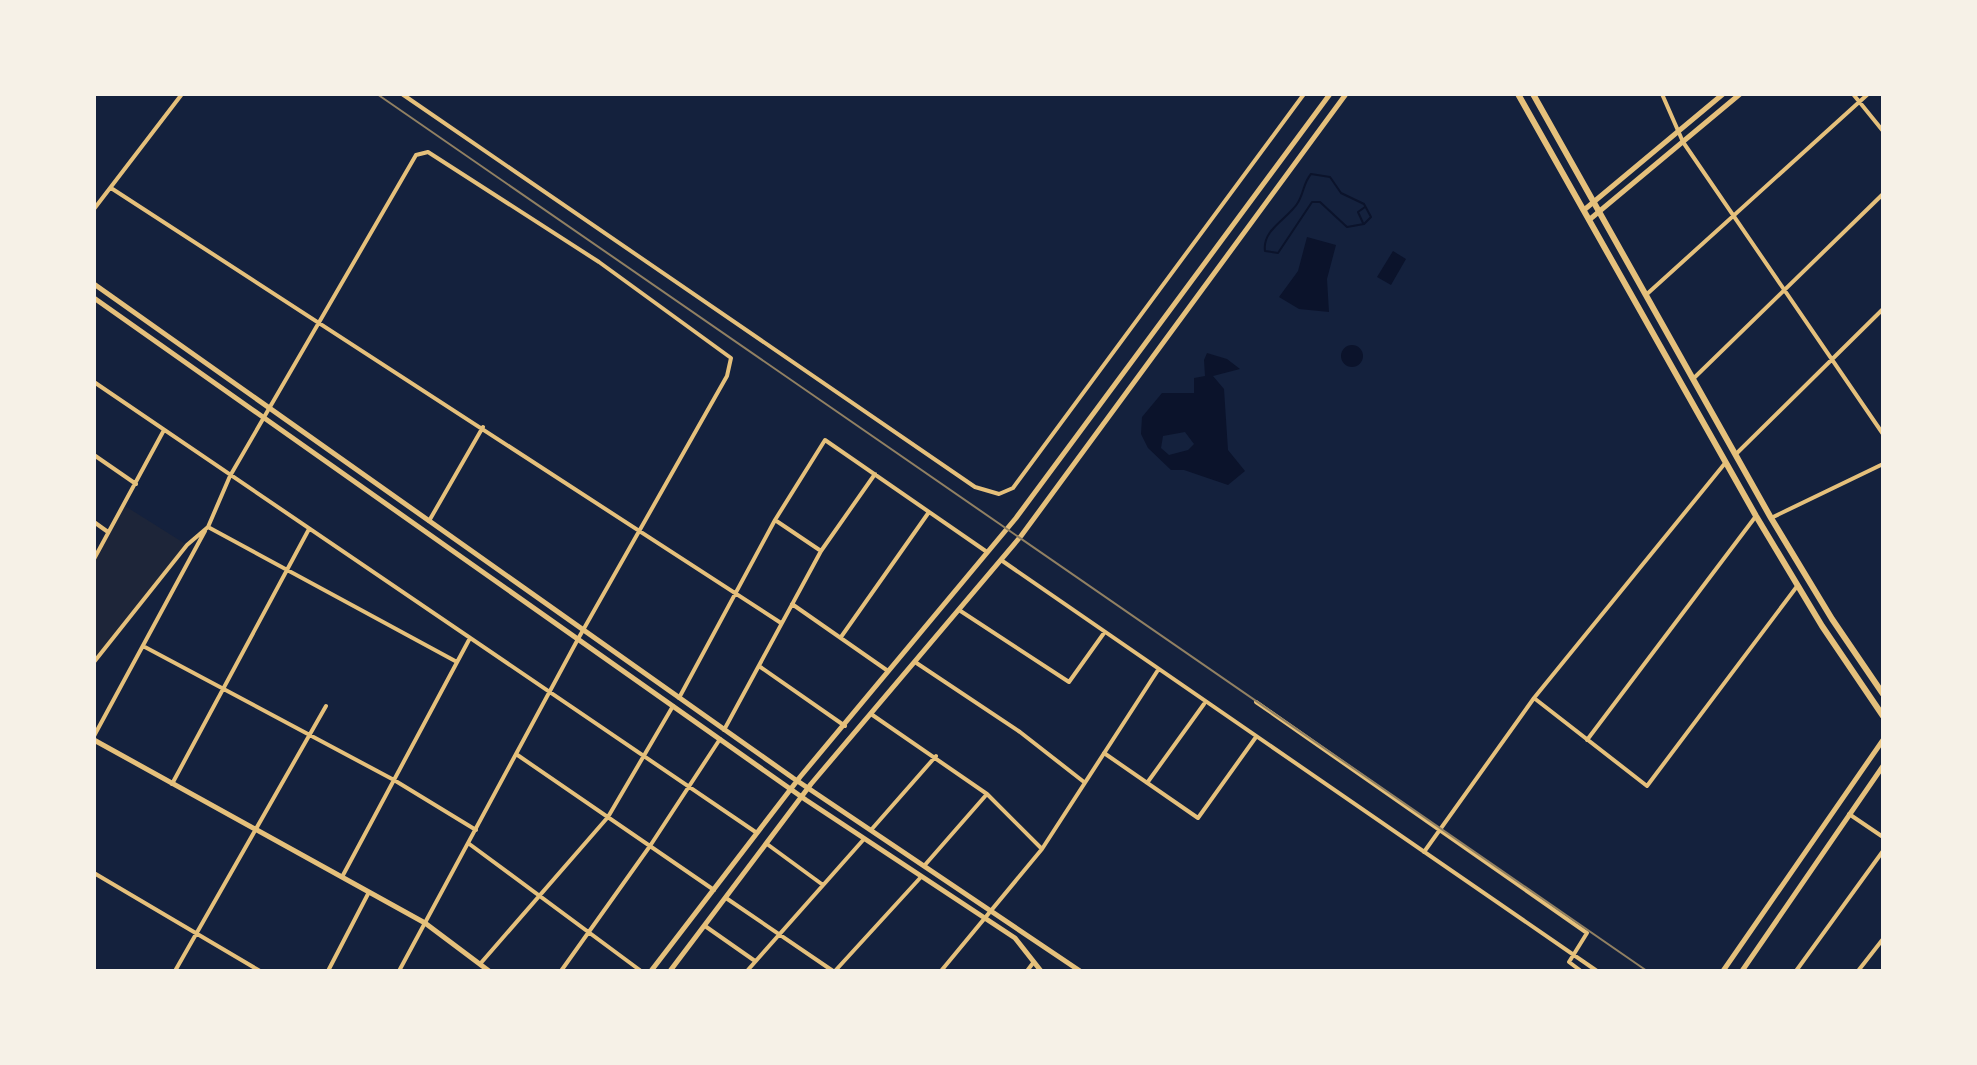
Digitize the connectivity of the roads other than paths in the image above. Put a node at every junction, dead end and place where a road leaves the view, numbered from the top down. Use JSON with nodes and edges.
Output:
{"nodes":[{"id":1,"x":182,"y":94,"type":"edge"},
{"id":2,"x":402,"y":94,"type":"edge"},
{"id":3,"x":1304,"y":94,"type":"edge"},
{"id":4,"x":1330,"y":94,"type":"edge"},
{"id":5,"x":1346,"y":94,"type":"edge"},
{"id":6,"x":1518,"y":94,"type":"edge"},
{"id":7,"x":1533,"y":94,"type":"edge"},
{"id":8,"x":1662,"y":94,"type":"edge"},
{"id":9,"x":1723,"y":94,"type":"edge"},
{"id":10,"x":1740,"y":94,"type":"edge"},
{"id":11,"x":1853,"y":94,"type":"edge"},
{"id":12,"x":1868,"y":94,"type":"edge"},
{"id":13,"x":1859,"y":101,"type":"junction"},
{"id":14,"x":1883,"y":131,"type":"edge"},
{"id":15,"x":1678,"y":132,"type":"junction"},
{"id":16,"x":1683,"y":142,"type":"junction"},
{"id":17,"x":111,"y":188,"type":"junction"},
{"id":18,"x":1883,"y":194,"type":"edge"},
{"id":19,"x":1593,"y":202,"type":"junction"},
{"id":20,"x":94,"y":209,"type":"edge"},
{"id":21,"x":1584,"y":210,"type":"junction"},
{"id":22,"x":1599,"y":212,"type":"junction"},
{"id":23,"x":1735,"y":216,"type":"junction"},
{"id":24,"x":1589,"y":220,"type":"junction"},
{"id":25,"x":94,"y":284,"type":"edge"},
{"id":26,"x":1783,"y":288,"type":"junction"},
{"id":27,"x":1647,"y":294,"type":"junction"},
{"id":28,"x":94,"y":298,"type":"edge"},
{"id":29,"x":1883,"y":309,"type":"edge"},
{"id":30,"x":317,"y":325,"type":"junction"},
{"id":31,"x":1833,"y":360,"type":"junction"},
{"id":32,"x":1695,"y":377,"type":"junction"},
{"id":33,"x":94,"y":382,"type":"edge"},
{"id":34,"x":269,"y":408,"type":"junction"},
{"id":35,"x":264,"y":418,"type":"junction"},
{"id":36,"x":483,"y":427,"type":"junction"},
{"id":37,"x":164,"y":430,"type":"junction"},
{"id":38,"x":1883,"y":434,"type":"edge"},
{"id":39,"x":1736,"y":454,"type":"junction"},
{"id":40,"x":94,"y":455,"type":"edge"},
{"id":41,"x":1726,"y":462,"type":"junction"},
{"id":42,"x":1883,"y":464,"type":"edge"},
{"id":43,"x":875,"y":474,"type":"junction"},
{"id":44,"x":230,"y":476,"type":"junction"},
{"id":45,"x":136,"y":484,"type":"junction"},
{"id":46,"x":929,"y":512,"type":"junction"},
{"id":47,"x":1756,"y":516,"type":"junction"},
{"id":48,"x":1771,"y":518,"type":"junction"},
{"id":49,"x":775,"y":520,"type":"junction"},
{"id":50,"x":429,"y":521,"type":"junction"},
{"id":51,"x":94,"y":522,"type":"edge"},
{"id":52,"x":208,"y":527,"type":"junction"},
{"id":53,"x":309,"y":529,"type":"junction"},
{"id":54,"x":639,"y":532,"type":"junction"},
{"id":55,"x":109,"y":533,"type":"junction"},
{"id":56,"x":821,"y":551,"type":"junction"},
{"id":57,"x":988,"y":552,"type":"junction"},
{"id":58,"x":94,"y":559,"type":"edge"},
{"id":59,"x":1001,"y":560,"type":"junction"},
{"id":60,"x":288,"y":572,"type":"junction"},
{"id":61,"x":1798,"y":585,"type":"junction"},
{"id":62,"x":734,"y":592,"type":"junction"},
{"id":63,"x":792,"y":604,"type":"junction"},
{"id":64,"x":959,"y":610,"type":"junction"},
{"id":65,"x":781,"y":623,"type":"junction"},
{"id":66,"x":583,"y":630,"type":"junction"},
{"id":67,"x":1104,"y":633,"type":"junction"},
{"id":68,"x":841,"y":637,"type":"junction"},
{"id":69,"x":470,"y":638,"type":"junction"},
{"id":70,"x":578,"y":639,"type":"junction"},
{"id":71,"x":143,"y":646,"type":"junction"},
{"id":72,"x":94,"y":662,"type":"edge"},
{"id":73,"x":457,"y":662,"type":"junction"},
{"id":74,"x":915,"y":662,"type":"junction"},
{"id":75,"x":759,"y":666,"type":"junction"},
{"id":76,"x":1158,"y":670,"type":"junction"},
{"id":77,"x":890,"y":673,"type":"junction"},
{"id":78,"x":224,"y":690,"type":"junction"},
{"id":79,"x":1881,"y":690,"type":"edge"},
{"id":80,"x":550,"y":692,"type":"junction"},
{"id":81,"x":679,"y":698,"type":"junction"},
{"id":82,"x":1534,"y":698,"type":"junction"},
{"id":83,"x":1256,"y":702,"type":"dead end"},
{"id":84,"x":1205,"y":703,"type":"junction"},
{"id":85,"x":326,"y":706,"type":"dead end"},
{"id":86,"x":673,"y":706,"type":"junction"},
{"id":87,"x":871,"y":714,"type":"junction"},
{"id":88,"x":1883,"y":716,"type":"edge"},
{"id":89,"x":845,"y":726,"type":"junction"},
{"id":90,"x":724,"y":730,"type":"junction"},
{"id":91,"x":309,"y":736,"type":"junction"},
{"id":92,"x":1256,"y":737,"type":"junction"},
{"id":93,"x":94,"y":738,"type":"edge"},
{"id":94,"x":720,"y":739,"type":"junction"},
{"id":95,"x":1587,"y":740,"type":"junction"},
{"id":96,"x":1883,"y":740,"type":"edge"},
{"id":97,"x":1104,"y":753,"type":"junction"},
{"id":98,"x":516,"y":754,"type":"junction"},
{"id":99,"x":644,"y":756,"type":"junction"},
{"id":100,"x":936,"y":756,"type":"junction"},
{"id":101,"x":1883,"y":766,"type":"edge"},
{"id":102,"x":394,"y":780,"type":"junction"},
{"id":103,"x":797,"y":781,"type":"junction"},
{"id":104,"x":1084,"y":782,"type":"junction"},
{"id":105,"x":1147,"y":783,"type":"junction"},
{"id":106,"x":172,"y":784,"type":"junction"},
{"id":107,"x":689,"y":786,"type":"junction"},
{"id":108,"x":809,"y":788,"type":"junction"},
{"id":109,"x":791,"y":789,"type":"junction"},
{"id":110,"x":987,"y":794,"type":"junction"},
{"id":111,"x":802,"y":797,"type":"junction"},
{"id":112,"x":1848,"y":813,"type":"junction"},
{"id":113,"x":608,"y":817,"type":"junction"},
{"id":114,"x":1439,"y":829,"type":"junction"},
{"id":115,"x":256,"y":830,"type":"junction"},
{"id":116,"x":476,"y":830,"type":"junction"},
{"id":117,"x":871,"y":830,"type":"junction"},
{"id":118,"x":758,"y":833,"type":"junction"},
{"id":119,"x":1883,"y":837,"type":"edge"},
{"id":120,"x":864,"y":839,"type":"junction"},
{"id":121,"x":468,"y":843,"type":"junction"},
{"id":122,"x":767,"y":844,"type":"junction"},
{"id":123,"x":650,"y":846,"type":"junction"},
{"id":124,"x":1042,"y":849,"type":"junction"},
{"id":125,"x":1883,"y":851,"type":"edge"},
{"id":126,"x":1424,"y":852,"type":"junction"},
{"id":127,"x":924,"y":866,"type":"junction"},
{"id":128,"x":94,"y":873,"type":"edge"},
{"id":129,"x":342,"y":877,"type":"junction"},
{"id":130,"x":921,"y":877,"type":"junction"},
{"id":131,"x":1785,"y":881,"type":"junction"},
{"id":132,"x":823,"y":885,"type":"junction"},
{"id":133,"x":1797,"y":889,"type":"junction"},
{"id":134,"x":714,"y":890,"type":"junction"},
{"id":135,"x":369,"y":892,"type":"junction"},
{"id":136,"x":539,"y":896,"type":"junction"},
{"id":137,"x":726,"y":898,"type":"junction"},
{"id":138,"x":992,"y":911,"type":"junction"},
{"id":139,"x":985,"y":920,"type":"junction"},
{"id":140,"x":425,"y":923,"type":"junction"},
{"id":141,"x":704,"y":926,"type":"junction"},
{"id":142,"x":196,"y":933,"type":"junction"},
{"id":143,"x":589,"y":933,"type":"junction"},
{"id":144,"x":780,"y":934,"type":"junction"},
{"id":145,"x":1883,"y":939,"type":"edge"},
{"id":146,"x":1574,"y":955,"type":"junction"},
{"id":147,"x":755,"y":961,"type":"junction"},
{"id":148,"x":1033,"y":963,"type":"junction"},
{"id":149,"x":480,"y":964,"type":"junction"},
{"id":150,"x":175,"y":971,"type":"edge"},
{"id":151,"x":260,"y":971,"type":"edge"},
{"id":152,"x":328,"y":971,"type":"edge"},
{"id":153,"x":399,"y":971,"type":"edge"},
{"id":154,"x":489,"y":971,"type":"edge"},
{"id":155,"x":561,"y":971,"type":"edge"},
{"id":156,"x":641,"y":971,"type":"edge"},
{"id":157,"x":651,"y":971,"type":"edge"},
{"id":158,"x":670,"y":971,"type":"edge"},
{"id":159,"x":747,"y":971,"type":"edge"},
{"id":160,"x":834,"y":971,"type":"edge"},
{"id":161,"x":941,"y":971,"type":"edge"},
{"id":162,"x":1027,"y":971,"type":"edge"},
{"id":163,"x":1041,"y":971,"type":"edge"},
{"id":164,"x":1080,"y":971,"type":"edge"},
{"id":165,"x":1581,"y":971,"type":"edge"},
{"id":166,"x":1597,"y":971,"type":"edge"},
{"id":167,"x":1723,"y":971,"type":"edge"},
{"id":168,"x":1742,"y":971,"type":"edge"},
{"id":169,"x":1796,"y":971,"type":"edge"},
{"id":170,"x":1858,"y":971,"type":"edge"}],
"edges":[{"from":1,"to":17,"type":"street"},
{"from":2,"to":3,"type":"street"},
{"from":4,"to":57,"type":"main road"},
{"from":5,"to":59,"type":"main road"},
{"from":6,"to":21,"type":"main road"},
{"from":7,"to":19,"type":"main road"},
{"from":8,"to":15,"type":"street"},
{"from":9,"to":15,"type":"main road"},
{"from":10,"to":16,"type":"main road"},
{"from":11,"to":13,"type":"street"},
{"from":12,"to":13,"type":"street"},
{"from":13,"to":14,"type":"street"},
{"from":13,"to":23,"type":"street"},
{"from":15,"to":16,"type":"street"},
{"from":15,"to":19,"type":"main road"},
{"from":16,"to":22,"type":"main road"},
{"from":16,"to":23,"type":"street"},
{"from":17,"to":20,"type":"street"},
{"from":17,"to":30,"type":"street"},
{"from":18,"to":26,"type":"street"},
{"from":19,"to":21,"type":"main road"},
{"from":19,"to":22,"type":"main road"},
{"from":21,"to":24,"type":"main road"},
{"from":22,"to":24,"type":"main road"},
{"from":22,"to":27,"type":"main road"},
{"from":23,"to":26,"type":"street"},
{"from":23,"to":27,"type":"street"},
{"from":24,"to":41,"type":"main road"},
{"from":25,"to":34,"type":"main road"},
{"from":26,"to":31,"type":"street"},
{"from":26,"to":32,"type":"street"},
{"from":27,"to":32,"type":"main road"},
{"from":28,"to":35,"type":"main road"},
{"from":29,"to":31,"type":"street"},
{"from":30,"to":34,"type":"street"},
{"from":30,"to":36,"type":"street"},
{"from":30,"to":54,"type":"street"},
{"from":31,"to":38,"type":"street"},
{"from":31,"to":39,"type":"street"},
{"from":32,"to":39,"type":"main road"},
{"from":33,"to":37,"type":"street"},
{"from":34,"to":35,"type":"street"},
{"from":34,"to":50,"type":"main road"},
{"from":35,"to":44,"type":"street"},
{"from":35,"to":70,"type":"main road"},
{"from":36,"to":50,"type":"street"},
{"from":36,"to":54,"type":"street"},
{"from":37,"to":44,"type":"street"},
{"from":37,"to":45,"type":"street"},
{"from":39,"to":48,"type":"main road"},
{"from":40,"to":45,"type":"street"},
{"from":41,"to":47,"type":"main road"},
{"from":41,"to":82,"type":"street"},
{"from":42,"to":48,"type":"street"},
{"from":43,"to":46,"type":"street"},
{"from":43,"to":49,"type":"street"},
{"from":43,"to":56,"type":"street"},
{"from":44,"to":52,"type":"street"},
{"from":44,"to":53,"type":"street"},
{"from":45,"to":55,"type":"street"},
{"from":46,"to":57,"type":"street"},
{"from":46,"to":68,"type":"street"},
{"from":47,"to":61,"type":"main road"},
{"from":47,"to":95,"type":"street"},
{"from":48,"to":79,"type":"main road"},
{"from":49,"to":56,"type":"street"},
{"from":49,"to":62,"type":"street"},
{"from":50,"to":66,"type":"main road"},
{"from":51,"to":55,"type":"street"},
{"from":52,"to":60,"type":"street"},
{"from":52,"to":71,"type":"street"},
{"from":52,"to":72,"type":"street"},
{"from":53,"to":60,"type":"street"},
{"from":53,"to":69,"type":"street"},
{"from":54,"to":62,"type":"street"},
{"from":54,"to":66,"type":"street"},
{"from":55,"to":58,"type":"street"},
{"from":56,"to":63,"type":"street"},
{"from":57,"to":77,"type":"main road"},
{"from":59,"to":64,"type":"main road"},
{"from":59,"to":67,"type":"street"},
{"from":60,"to":73,"type":"street"},
{"from":60,"to":78,"type":"street"},
{"from":61,"to":88,"type":"main road"},
{"from":61,"to":95,"type":"street"},
{"from":62,"to":65,"type":"street"},
{"from":62,"to":81,"type":"street"},
{"from":63,"to":65,"type":"street"},
{"from":63,"to":68,"type":"street"},
{"from":64,"to":67,"type":"street"},
{"from":64,"to":74,"type":"main road"},
{"from":65,"to":75,"type":"street"},
{"from":66,"to":70,"type":"street"},
{"from":66,"to":81,"type":"main road"},
{"from":67,"to":76,"type":"street"},
{"from":68,"to":77,"type":"street"},
{"from":69,"to":73,"type":"street"},
{"from":69,"to":80,"type":"street"},
{"from":70,"to":80,"type":"street"},
{"from":70,"to":86,"type":"main road"},
{"from":71,"to":78,"type":"street"},
{"from":71,"to":93,"type":"street"},
{"from":73,"to":102,"type":"street"},
{"from":74,"to":87,"type":"main road"},
{"from":74,"to":104,"type":"street"},
{"from":75,"to":89,"type":"street"},
{"from":75,"to":90,"type":"street"},
{"from":76,"to":84,"type":"street"},
{"from":76,"to":97,"type":"street"},
{"from":77,"to":89,"type":"main road"},
{"from":78,"to":91,"type":"street"},
{"from":78,"to":106,"type":"street"},
{"from":80,"to":98,"type":"street"},
{"from":80,"to":99,"type":"street"},
{"from":81,"to":90,"type":"main road"},
{"from":82,"to":95,"type":"street"},
{"from":82,"to":114,"type":"street"},
{"from":83,"to":114,"type":"street"},
{"from":84,"to":92,"type":"street"},
{"from":84,"to":105,"type":"street"},
{"from":85,"to":91,"type":"street"},
{"from":86,"to":94,"type":"main road"},
{"from":86,"to":99,"type":"street"},
{"from":87,"to":100,"type":"street"},
{"from":87,"to":108,"type":"main road"},
{"from":89,"to":103,"type":"main road"},
{"from":90,"to":103,"type":"main road"},
{"from":91,"to":102,"type":"street"},
{"from":91,"to":115,"type":"street"},
{"from":92,"to":105,"type":"street"},
{"from":92,"to":126,"type":"street"},
{"from":93,"to":106,"type":"main road"},
{"from":94,"to":107,"type":"street"},
{"from":94,"to":109,"type":"main road"},
{"from":96,"to":131,"type":"main road"},
{"from":97,"to":104,"type":"street"},
{"from":97,"to":105,"type":"street"},
{"from":98,"to":113,"type":"street"},
{"from":98,"to":116,"type":"street"},
{"from":99,"to":107,"type":"street"},
{"from":99,"to":113,"type":"street"},
{"from":100,"to":110,"type":"street"},
{"from":100,"to":117,"type":"street"},
{"from":101,"to":112,"type":"main road"},
{"from":102,"to":116,"type":"street"},
{"from":102,"to":129,"type":"street"},
{"from":103,"to":108,"type":"main road"},
{"from":103,"to":109,"type":"main road"},
{"from":104,"to":124,"type":"street"},
{"from":106,"to":115,"type":"main road"},
{"from":107,"to":118,"type":"street"},
{"from":107,"to":123,"type":"street"},
{"from":108,"to":111,"type":"main road"},
{"from":108,"to":117,"type":"main road"},
{"from":109,"to":111,"type":"main road"},
{"from":109,"to":118,"type":"main road"},
{"from":110,"to":124,"type":"street"},
{"from":110,"to":127,"type":"street"},
{"from":111,"to":120,"type":"main road"},
{"from":111,"to":122,"type":"main road"},
{"from":112,"to":119,"type":"street"},
{"from":112,"to":133,"type":"main road"},
{"from":113,"to":123,"type":"street"},
{"from":113,"to":136,"type":"street"},
{"from":114,"to":126,"type":"street"},
{"from":114,"to":146,"type":"street"},
{"from":115,"to":129,"type":"main road"},
{"from":115,"to":142,"type":"street"},
{"from":116,"to":121,"type":"street"},
{"from":117,"to":127,"type":"main road"},
{"from":118,"to":134,"type":"main road"},
{"from":120,"to":130,"type":"main road"},
{"from":120,"to":132,"type":"street"},
{"from":121,"to":136,"type":"street"},
{"from":121,"to":140,"type":"street"},
{"from":122,"to":132,"type":"street"},
{"from":122,"to":137,"type":"main road"},
{"from":123,"to":134,"type":"street"},
{"from":123,"to":143,"type":"street"},
{"from":124,"to":138,"type":"street"},
{"from":125,"to":169,"type":"street"},
{"from":126,"to":146,"type":"street"},
{"from":127,"to":138,"type":"main road"},
{"from":128,"to":142,"type":"street"},
{"from":129,"to":135,"type":"main road"},
{"from":130,"to":139,"type":"main road"},
{"from":130,"to":160,"type":"street"},
{"from":131,"to":133,"type":"main road"},
{"from":131,"to":167,"type":"main road"},
{"from":132,"to":144,"type":"street"},
{"from":133,"to":168,"type":"main road"},
{"from":134,"to":157,"type":"main road"},
{"from":135,"to":140,"type":"main road"},
{"from":135,"to":152,"type":"street"},
{"from":136,"to":143,"type":"street"},
{"from":136,"to":149,"type":"street"},
{"from":137,"to":141,"type":"main road"},
{"from":137,"to":144,"type":"street"},
{"from":138,"to":139,"type":"street"},
{"from":138,"to":164,"type":"main road"},
{"from":139,"to":148,"type":"main road"},
{"from":139,"to":161,"type":"street"},
{"from":140,"to":149,"type":"main road"},
{"from":140,"to":153,"type":"street"},
{"from":141,"to":147,"type":"street"},
{"from":141,"to":158,"type":"main road"},
{"from":142,"to":150,"type":"street"},
{"from":142,"to":151,"type":"street"},
{"from":143,"to":155,"type":"street"},
{"from":143,"to":156,"type":"street"},
{"from":144,"to":147,"type":"street"},
{"from":144,"to":160,"type":"street"},
{"from":145,"to":170,"type":"street"},
{"from":146,"to":165,"type":"street"},
{"from":146,"to":166,"type":"street"},
{"from":147,"to":159,"type":"street"},
{"from":148,"to":162,"type":"street"},
{"from":148,"to":163,"type":"main road"},
{"from":149,"to":154,"type":"main road"}]}
